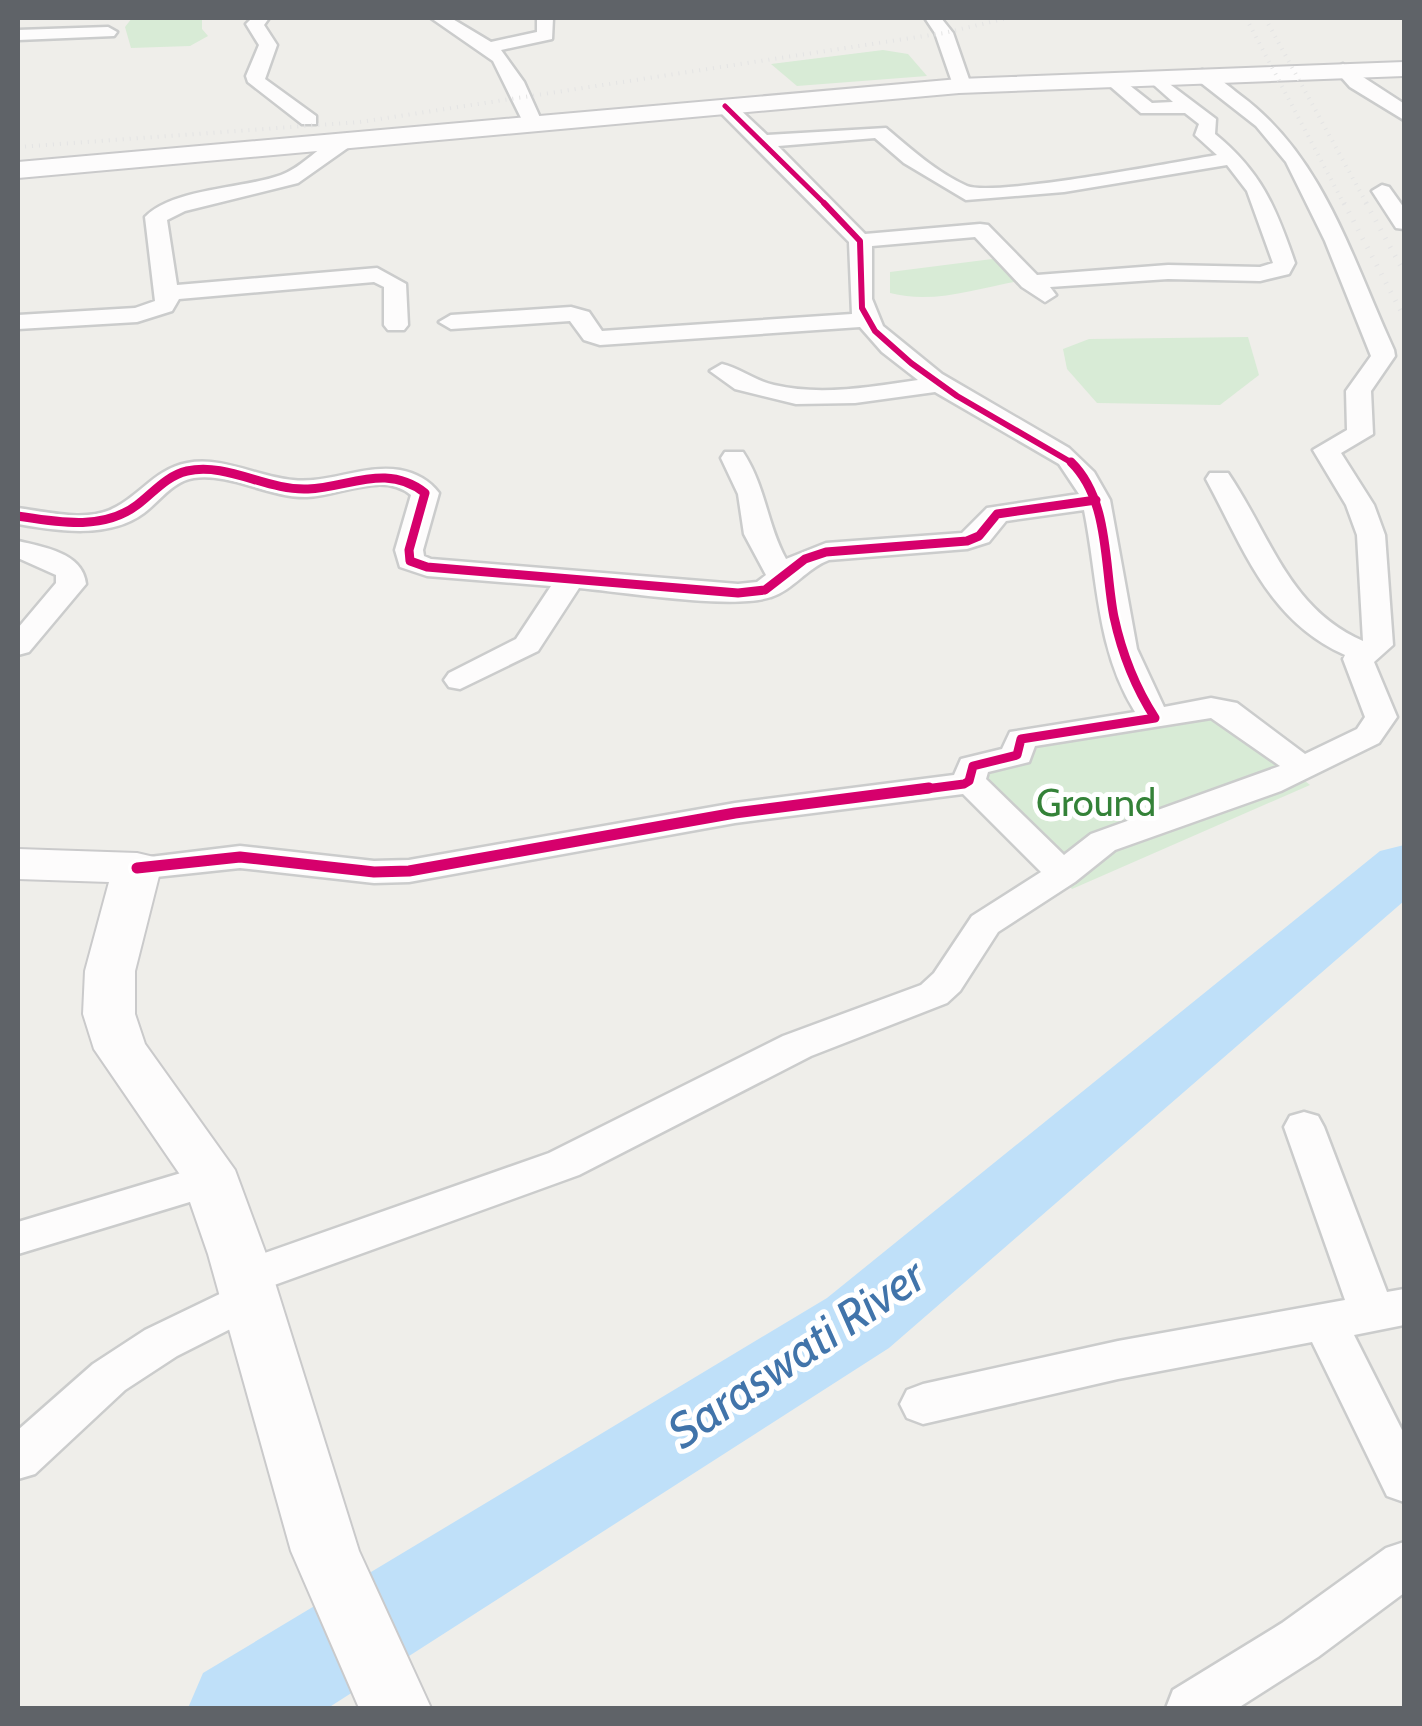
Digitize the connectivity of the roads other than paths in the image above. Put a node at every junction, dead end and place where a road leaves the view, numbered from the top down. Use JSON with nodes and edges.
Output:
{"nodes":[{"id":1,"x":262,"y":18,"type":"edge"},
{"id":2,"x":439,"y":18,"type":"edge"},
{"id":3,"x":545,"y":18,"type":"edge"},
{"id":4,"x":932,"y":18,"type":"edge"},
{"id":5,"x":108,"y":32,"type":"dead end"},
{"id":6,"x":18,"y":35,"type":"edge"},
{"id":7,"x":491,"y":46,"type":"junction"},
{"id":8,"x":18,"y":51,"type":"edge"},
{"id":9,"x":76,"y":52,"type":"dead end"},
{"id":10,"x":1344,"y":68,"type":"junction"},
{"id":11,"x":1404,"y":69,"type":"edge"},
{"id":12,"x":1202,"y":75,"type":"junction"},
{"id":13,"x":1155,"y":78,"type":"junction"},
{"id":14,"x":1113,"y":81,"type":"junction"},
{"id":15,"x":962,"y":86,"type":"junction"},
{"id":16,"x":725,"y":106,"type":"junction"},
{"id":17,"x":1190,"y":108,"type":"junction"},
{"id":18,"x":1404,"y":113,"type":"edge"},
{"id":19,"x":308,"y":120,"type":"dead end"},
{"id":20,"x":532,"y":122,"type":"junction"},
{"id":21,"x":762,"y":142,"type":"junction"},
{"id":22,"x":342,"y":143,"type":"junction"},
{"id":23,"x":1236,"y":158,"type":"junction"},
{"id":24,"x":18,"y":170,"type":"edge"},
{"id":25,"x":1382,"y":191,"type":"dead end"},
{"id":26,"x":1404,"y":222,"type":"edge"},
{"id":27,"x":860,"y":241,"type":"junction"},
{"id":28,"x":167,"y":293,"type":"junction"},
{"id":29,"x":866,"y":320,"type":"junction"},
{"id":30,"x":18,"y":322,"type":"edge"},
{"id":31,"x":451,"y":322,"type":"dead end"},
{"id":32,"x":396,"y":326,"type":"dead end"},
{"id":33,"x":722,"y":371,"type":"dead end"},
{"id":34,"x":936,"y":384,"type":"junction"},
{"id":35,"x":734,"y":458,"type":"dead end"},
{"id":36,"x":1220,"y":479,"type":"dead end"},
{"id":37,"x":1096,"y":500,"type":"junction"},
{"id":38,"x":18,"y":516,"type":"edge"},
{"id":39,"x":18,"y":549,"type":"edge"},
{"id":40,"x":782,"y":577,"type":"junction"},
{"id":41,"x":569,"y":581,"type":"junction"},
{"id":42,"x":18,"y":646,"type":"edge"},
{"id":43,"x":1365,"y":653,"type":"junction"},
{"id":44,"x":460,"y":680,"type":"dead end"},
{"id":45,"x":1154,"y":718,"type":"junction"},
{"id":46,"x":1303,"y":768,"type":"junction"},
{"id":47,"x":970,"y":781,"type":"junction"},
{"id":48,"x":18,"y":864,"type":"edge"},
{"id":49,"x":136,"y":868,"type":"junction"},
{"id":50,"x":1063,"y":874,"type":"junction"},
{"id":51,"x":1304,"y":1127,"type":"dead end"},
{"id":52,"x":211,"y":1180,"type":"junction"},
{"id":53,"x":18,"y":1238,"type":"edge"},
{"id":54,"x":247,"y":1288,"type":"junction"},
{"id":55,"x":1388,"y":1310,"type":"edge"},
{"id":56,"x":1324,"y":1322,"type":"junction"},
{"id":57,"x":923,"y":1404,"type":"dead end"},
{"id":58,"x":18,"y":1459,"type":"edge"},
{"id":59,"x":1404,"y":1482,"type":"edge"},
{"id":60,"x":1404,"y":1564,"type":"edge"},
{"id":61,"x":395,"y":1708,"type":"edge"},
{"id":62,"x":1192,"y":1708,"type":"edge"}],
"edges":[{"from":1,"to":19,"type":"street"},
{"from":2,"to":7,"type":"street"},
{"from":3,"to":7,"type":"street"},
{"from":4,"to":15,"type":"street"},
{"from":5,"to":6,"type":"street"},
{"from":7,"to":20,"type":"street"},
{"from":8,"to":9,"type":"street"},
{"from":10,"to":11,"type":"main road"},
{"from":10,"to":12,"type":"main road"},
{"from":10,"to":18,"type":"street"},
{"from":12,"to":13,"type":"main road"},
{"from":12,"to":43,"type":"street"},
{"from":13,"to":14,"type":"main road"},
{"from":13,"to":17,"type":"street"},
{"from":14,"to":15,"type":"main road"},
{"from":14,"to":17,"type":"street"},
{"from":15,"to":16,"type":"main road"},
{"from":16,"to":20,"type":"main road"},
{"from":16,"to":21,"type":"street"},
{"from":17,"to":23,"type":"street"},
{"from":20,"to":22,"type":"main road"},
{"from":21,"to":23,"type":"street"},
{"from":21,"to":27,"type":"street"},
{"from":22,"to":24,"type":"main road"},
{"from":22,"to":28,"type":"street"},
{"from":23,"to":27,"type":"street"},
{"from":25,"to":26,"type":"street"},
{"from":27,"to":29,"type":"street"},
{"from":28,"to":30,"type":"street"},
{"from":28,"to":32,"type":"street"},
{"from":29,"to":31,"type":"street"},
{"from":29,"to":34,"type":"street"},
{"from":33,"to":34,"type":"street"},
{"from":34,"to":37,"type":"street"},
{"from":35,"to":40,"type":"street"},
{"from":36,"to":43,"type":"street"},
{"from":37,"to":40,"type":"street"},
{"from":37,"to":45,"type":"street"},
{"from":38,"to":41,"type":"street"},
{"from":39,"to":42,"type":"street"},
{"from":40,"to":41,"type":"street"},
{"from":41,"to":44,"type":"street"},
{"from":43,"to":46,"type":"street"},
{"from":45,"to":46,"type":"street"},
{"from":45,"to":47,"type":"street"},
{"from":46,"to":50,"type":"street"},
{"from":47,"to":49,"type":"street"},
{"from":47,"to":50,"type":"street"},
{"from":48,"to":49,"type":"main road"},
{"from":49,"to":52,"type":"main road"},
{"from":50,"to":54,"type":"street"},
{"from":51,"to":55,"type":"street"},
{"from":52,"to":53,"type":"street"},
{"from":52,"to":54,"type":"main road"},
{"from":54,"to":58,"type":"street"},
{"from":54,"to":61,"type":"main road"},
{"from":55,"to":56,"type":"street"},
{"from":56,"to":57,"type":"street"},
{"from":56,"to":59,"type":"street"},
{"from":60,"to":62,"type":"street"}]}
